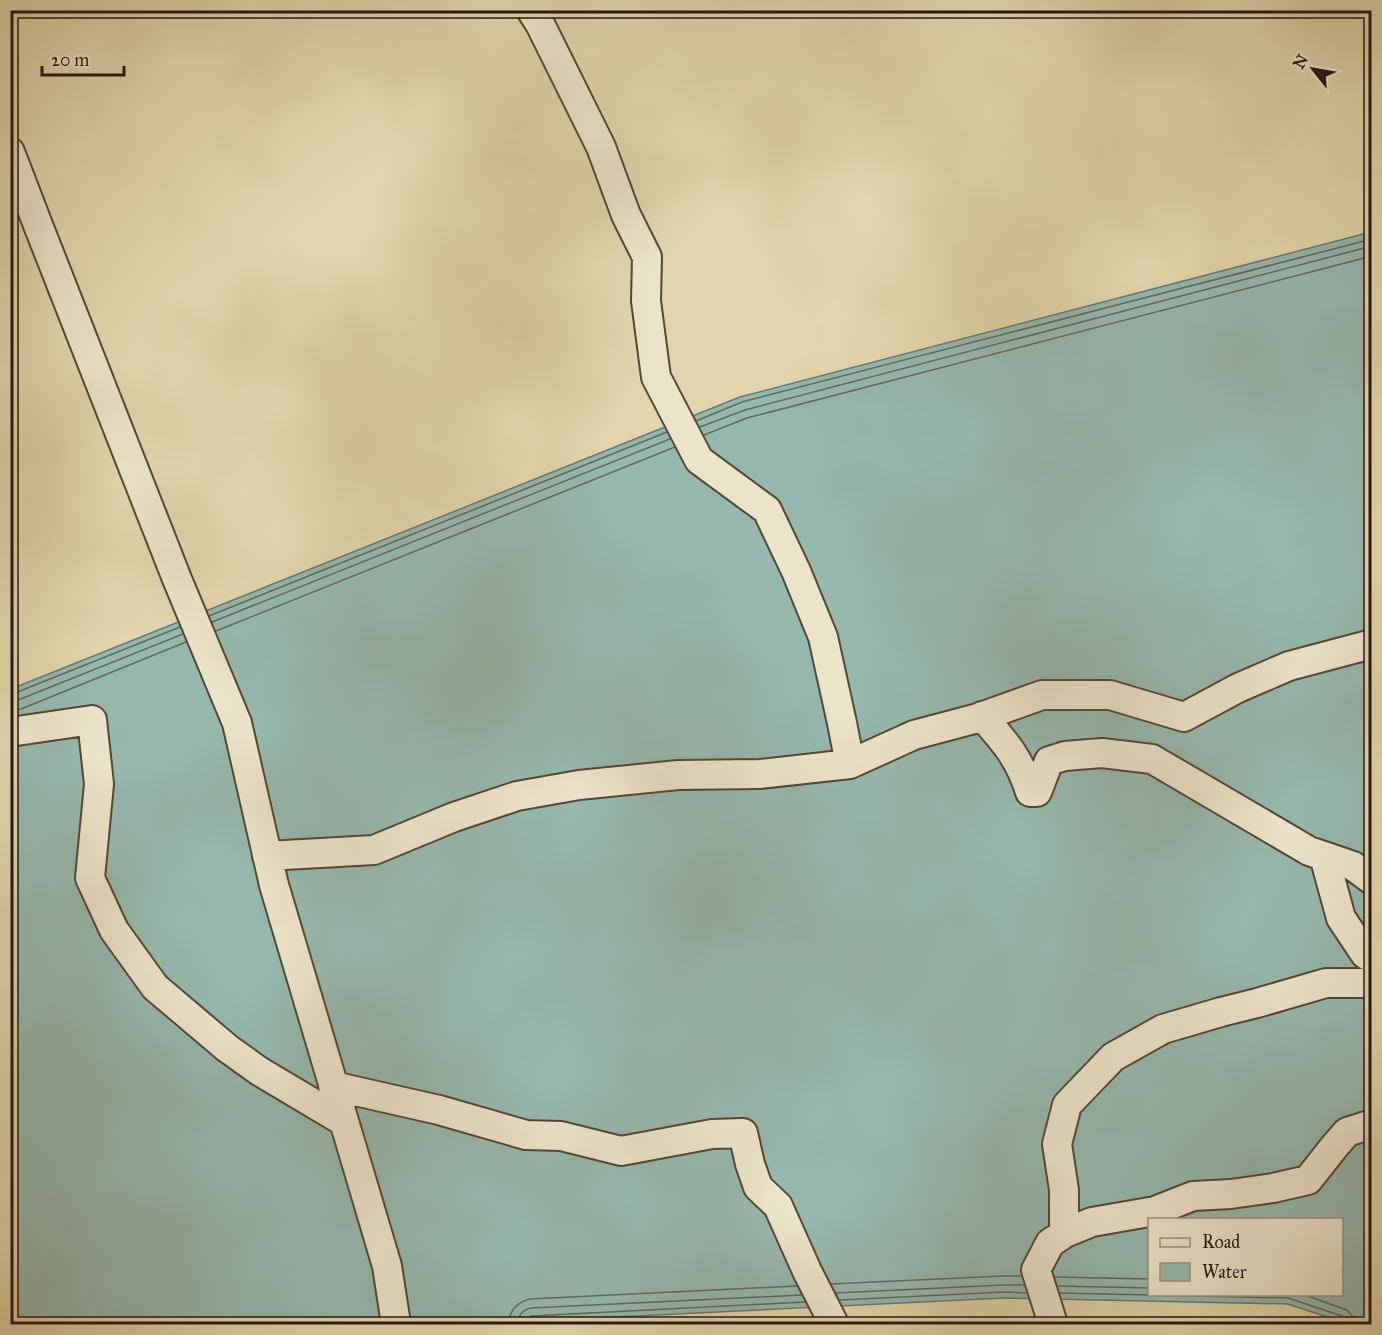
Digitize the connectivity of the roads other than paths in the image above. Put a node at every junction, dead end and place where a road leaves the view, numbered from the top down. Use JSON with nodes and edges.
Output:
{"nodes":[{"id":1,"x":531,"y":10,"type":"edge"},
{"id":2,"x":10,"y":152,"type":"edge"},
{"id":3,"x":1371,"y":644,"type":"edge"},
{"id":4,"x":991,"y":713,"type":"junction"},
{"id":5,"x":10,"y":732,"type":"edge"},
{"id":6,"x":850,"y":764,"type":"junction"},
{"id":7,"x":267,"y":856,"type":"junction"},
{"id":8,"x":1324,"y":856,"type":"junction"},
{"id":9,"x":1371,"y":880,"type":"edge"},
{"id":10,"x":1371,"y":958,"type":"edge"},
{"id":11,"x":1371,"y":983,"type":"edge"},
{"id":12,"x":333,"y":1086,"type":"junction"},
{"id":13,"x":344,"y":1120,"type":"junction"},
{"id":14,"x":1371,"y":1124,"type":"edge"},
{"id":15,"x":1064,"y":1233,"type":"junction"},
{"id":16,"x":396,"y":1324,"type":"edge"},
{"id":17,"x":834,"y":1324,"type":"edge"},
{"id":18,"x":1053,"y":1324,"type":"edge"}],
"edges":[{"from":1,"to":6,"type":"lane"},
{"from":2,"to":7,"type":"lane"},
{"from":3,"to":4,"type":"lane"},
{"from":4,"to":6,"type":"lane"},
{"from":4,"to":8,"type":"lane"},
{"from":5,"to":13,"type":"lane"},
{"from":6,"to":7,"type":"lane"},
{"from":7,"to":12,"type":"lane"},
{"from":8,"to":9,"type":"lane"},
{"from":8,"to":10,"type":"lane"},
{"from":11,"to":15,"type":"lane"},
{"from":12,"to":13,"type":"lane"},
{"from":12,"to":17,"type":"lane"},
{"from":13,"to":16,"type":"lane"},
{"from":14,"to":15,"type":"lane"},
{"from":15,"to":18,"type":"lane"}]}
